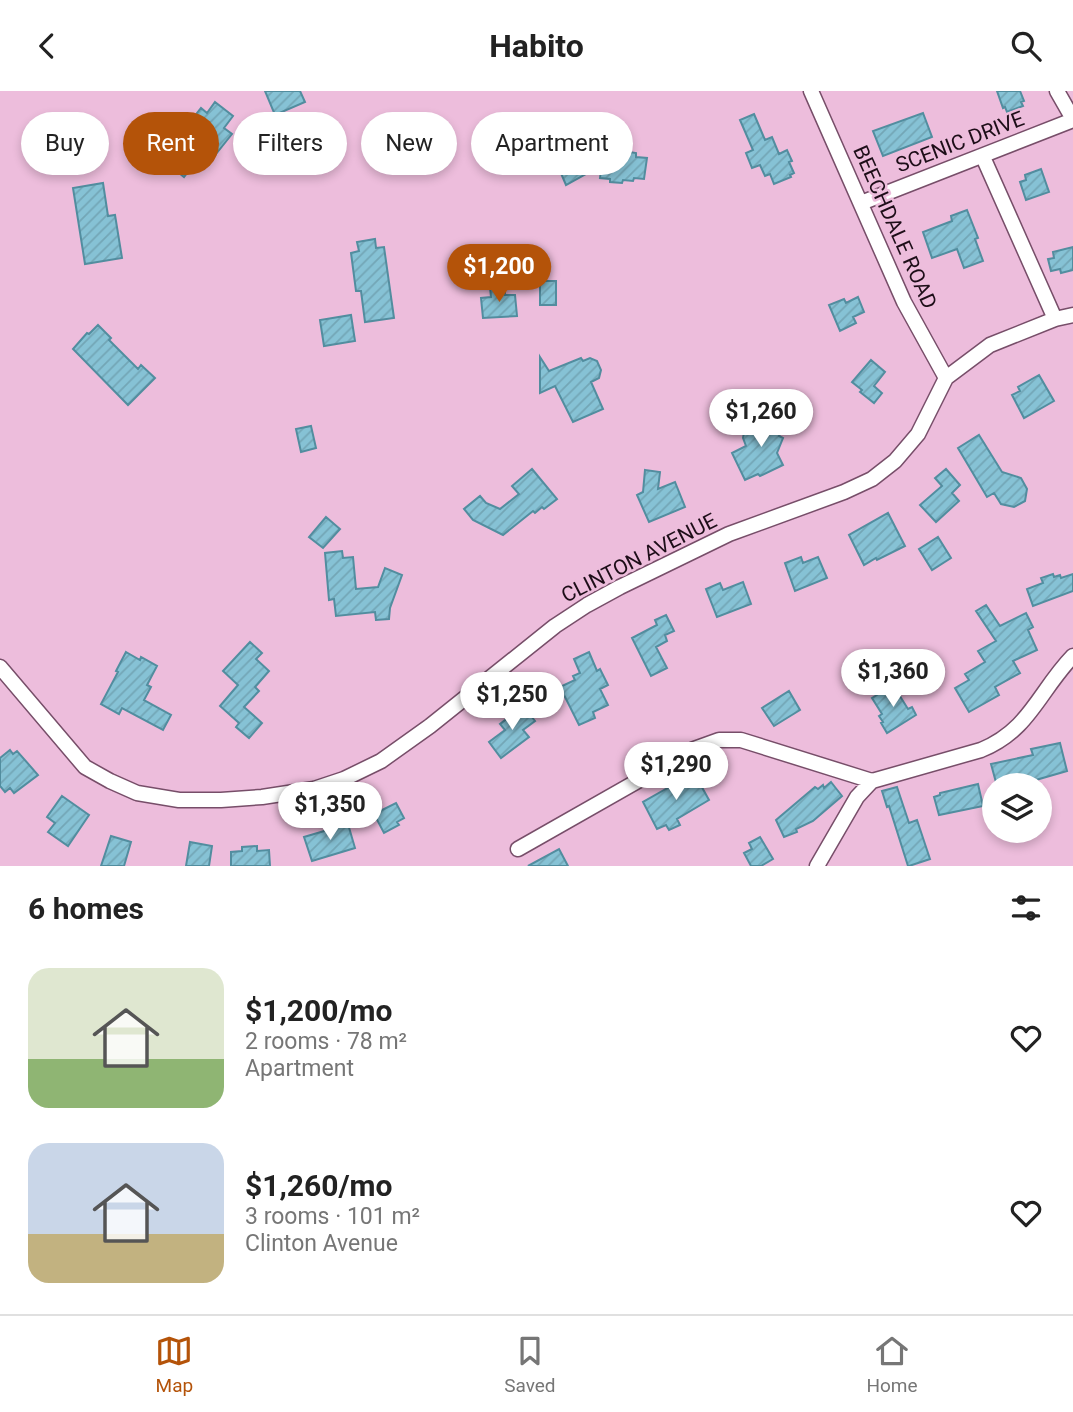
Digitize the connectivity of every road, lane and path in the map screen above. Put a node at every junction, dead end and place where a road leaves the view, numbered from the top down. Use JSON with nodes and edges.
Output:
{"nodes":[{"id":1,"x":811,"y":91,"type":"edge"},
{"id":2,"x":1057,"y":91,"type":"edge"},
{"id":3,"x":1073,"y":119,"type":"edge"},
{"id":4,"x":983,"y":157,"type":"junction"},
{"id":5,"x":861,"y":203,"type":"junction"},
{"id":6,"x":1073,"y":315,"type":"edge"},
{"id":7,"x":1055,"y":319,"type":"junction"},
{"id":8,"x":946,"y":378,"type":"junction"},
{"id":9,"x":1073,"y":656,"type":"edge"},
{"id":10,"x":0,"y":667,"type":"edge"},
{"id":11,"x":872,"y":781,"type":"junction"},
{"id":12,"x":518,"y":849,"type":"dead end"},
{"id":13,"x":817,"y":866,"type":"edge"}],
"edges":[{"from":1,"to":5,"type":"street","name":"BEECHDALE ROAD"},
{"from":2,"to":3,"type":"street"},
{"from":3,"to":4,"type":"street","name":"SCENIC DRIVE"},
{"from":4,"to":5,"type":"street","name":"SCENIC DRIVE"},
{"from":4,"to":7,"type":"street"},
{"from":5,"to":8,"type":"street","name":"BEECHDALE ROAD"},
{"from":6,"to":7,"type":"street","name":"CLINTON AVENUE"},
{"from":7,"to":8,"type":"street","name":"CLINTON AVENUE"},
{"from":8,"to":10,"type":"street","name":"CLINTON AVENUE"},
{"from":9,"to":11,"type":"street"},
{"from":11,"to":12,"type":"street"},
{"from":11,"to":13,"type":"street"}]}
